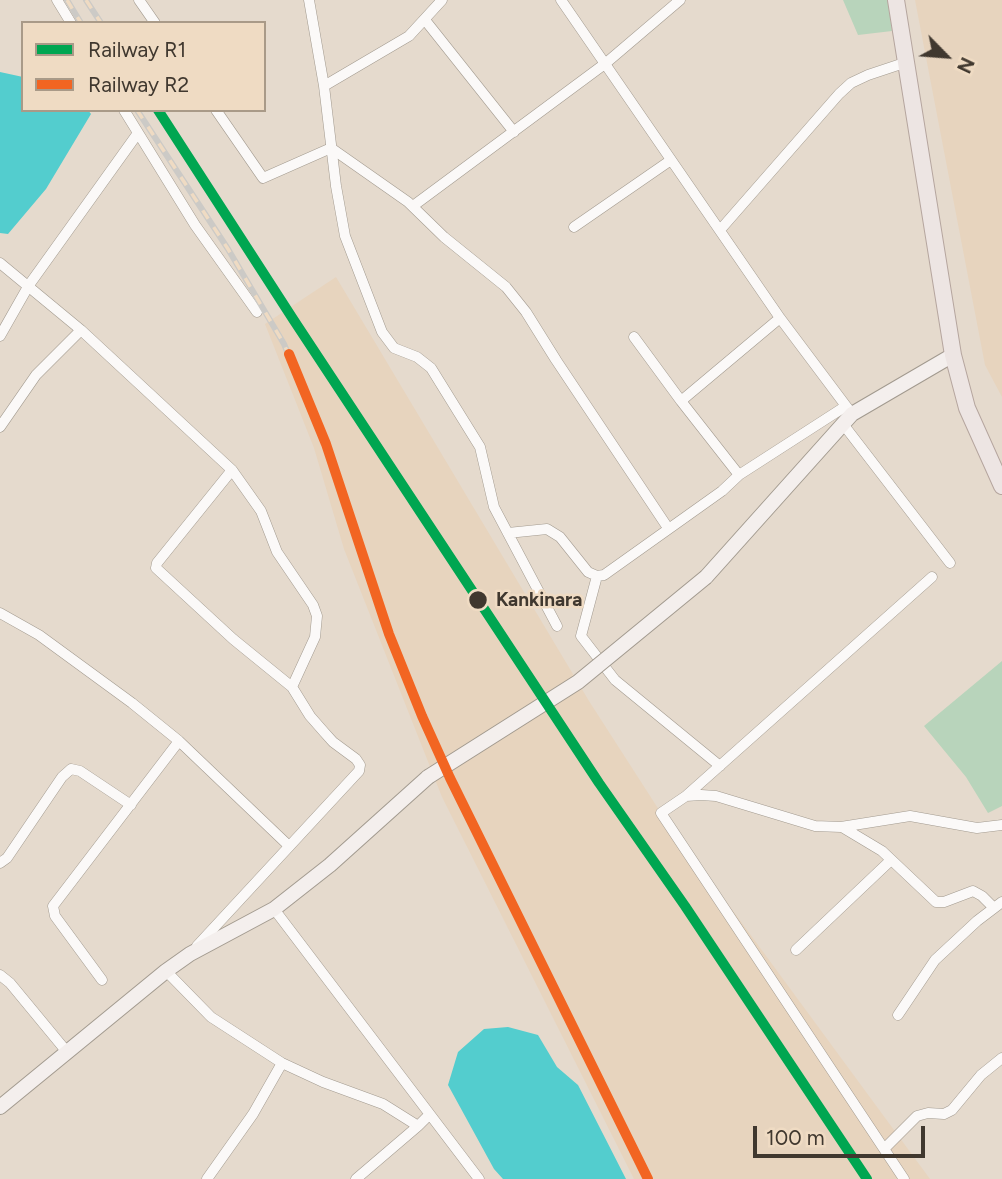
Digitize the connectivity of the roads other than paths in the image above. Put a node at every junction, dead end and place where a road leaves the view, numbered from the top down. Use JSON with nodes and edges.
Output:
{"nodes":[{"id":1,"x":57,"y":0,"type":"edge"},
{"id":2,"x":139,"y":0,"type":"edge"},
{"id":3,"x":309,"y":0,"type":"edge"},
{"id":4,"x":442,"y":0,"type":"edge"},
{"id":5,"x":561,"y":0,"type":"edge"},
{"id":6,"x":680,"y":0,"type":"edge"},
{"id":7,"x":896,"y":0,"type":"edge"},
{"id":8,"x":425,"y":20,"type":"junction"},
{"id":9,"x":70,"y":21,"type":"edge"},
{"id":10,"x":154,"y":21,"type":"edge"},
{"id":11,"x":906,"y":62,"type":"junction"},
{"id":12,"x":606,"y":63,"type":"junction"},
{"id":13,"x":324,"y":86,"type":"junction"},
{"id":14,"x":125,"y":112,"type":"edge"},
{"id":15,"x":217,"y":112,"type":"edge"},
{"id":16,"x":514,"y":132,"type":"junction"},
{"id":17,"x":138,"y":133,"type":"junction"},
{"id":18,"x":331,"y":148,"type":"junction"},
{"id":19,"x":671,"y":160,"type":"junction"},
{"id":20,"x":413,"y":206,"type":"junction"},
{"id":21,"x":574,"y":227,"type":"dead end"},
{"id":22,"x":720,"y":230,"type":"junction"},
{"id":23,"x":0,"y":263,"type":"edge"},
{"id":24,"x":29,"y":285,"type":"junction"},
{"id":25,"x":257,"y":312,"type":"dead end"},
{"id":26,"x":780,"y":318,"type":"junction"},
{"id":27,"x":81,"y":330,"type":"junction"},
{"id":28,"x":0,"y":336,"type":"edge"},
{"id":29,"x":634,"y":337,"type":"dead end"},
{"id":30,"x":953,"y":355,"type":"junction"},
{"id":31,"x":681,"y":401,"type":"junction"},
{"id":32,"x":847,"y":415,"type":"junction"},
{"id":33,"x":0,"y":427,"type":"edge"},
{"id":34,"x":232,"y":470,"type":"junction"},
{"id":35,"x":739,"y":475,"type":"junction"},
{"id":36,"x":1002,"y":486,"type":"edge"},
{"id":37,"x":668,"y":528,"type":"junction"},
{"id":38,"x":508,"y":533,"type":"junction"},
{"id":39,"x":950,"y":563,"type":"dead end"},
{"id":40,"x":597,"y":576,"type":"junction"},
{"id":41,"x":932,"y":577,"type":"dead end"},
{"id":42,"x":0,"y":613,"type":"edge"},
{"id":43,"x":557,"y":626,"type":"dead end"},
{"id":44,"x":292,"y":687,"type":"junction"},
{"id":45,"x":179,"y":741,"type":"junction"},
{"id":46,"x":720,"y":766,"type":"junction"},
{"id":47,"x":686,"y":796,"type":"junction"},
{"id":48,"x":131,"y":805,"type":"junction"},
{"id":49,"x":1002,"y":825,"type":"edge"},
{"id":50,"x":841,"y":827,"type":"junction"},
{"id":51,"x":289,"y":846,"type":"junction"},
{"id":52,"x":891,"y":860,"type":"junction"},
{"id":53,"x":0,"y":863,"type":"edge"},
{"id":54,"x":998,"y":905,"type":"edge"},
{"id":55,"x":274,"y":909,"type":"junction"},
{"id":56,"x":796,"y":950,"type":"dead end"},
{"id":57,"x":190,"y":954,"type":"junction"},
{"id":58,"x":166,"y":971,"type":"junction"},
{"id":59,"x":0,"y":975,"type":"edge"},
{"id":60,"x":102,"y":980,"type":"dead end"},
{"id":61,"x":898,"y":1015,"type":"dead end"},
{"id":62,"x":67,"y":1052,"type":"junction"},
{"id":63,"x":1002,"y":1058,"type":"edge"},
{"id":64,"x":282,"y":1063,"type":"junction"},
{"id":65,"x":0,"y":1107,"type":"edge"},
{"id":66,"x":429,"y":1115,"type":"junction"},
{"id":67,"x":418,"y":1126,"type":"junction"},
{"id":68,"x":884,"y":1149,"type":"junction"},
{"id":69,"x":207,"y":1179,"type":"edge"},
{"id":70,"x":356,"y":1179,"type":"edge"},
{"id":71,"x":479,"y":1179,"type":"edge"},
{"id":72,"x":904,"y":1179,"type":"edge"}],
"edges":[{"from":1,"to":9,"type":"street"},
{"from":2,"to":10,"type":"street"},
{"from":3,"to":13,"type":"street"},
{"from":4,"to":8,"type":"street"},
{"from":5,"to":12,"type":"street"},
{"from":6,"to":12,"type":"street"},
{"from":7,"to":11,"type":"main road"},
{"from":8,"to":13,"type":"street"},
{"from":8,"to":16,"type":"street"},
{"from":11,"to":22,"type":"street"},
{"from":11,"to":30,"type":"main road"},
{"from":12,"to":16,"type":"street"},
{"from":12,"to":19,"type":"street"},
{"from":13,"to":18,"type":"street"},
{"from":14,"to":17,"type":"street"},
{"from":15,"to":18,"type":"street"},
{"from":16,"to":20,"type":"street"},
{"from":17,"to":24,"type":"street"},
{"from":17,"to":25,"type":"street"},
{"from":18,"to":20,"type":"street"},
{"from":18,"to":38,"type":"street"},
{"from":19,"to":21,"type":"street"},
{"from":19,"to":22,"type":"street"},
{"from":20,"to":37,"type":"street"},
{"from":22,"to":26,"type":"street"},
{"from":23,"to":24,"type":"street"},
{"from":24,"to":27,"type":"street"},
{"from":24,"to":28,"type":"street"},
{"from":26,"to":31,"type":"street"},
{"from":26,"to":32,"type":"street"},
{"from":27,"to":33,"type":"street"},
{"from":27,"to":34,"type":"street"},
{"from":29,"to":31,"type":"street"},
{"from":30,"to":32,"type":"main road"},
{"from":30,"to":36,"type":"main road"},
{"from":31,"to":35,"type":"street"},
{"from":32,"to":35,"type":"street"},
{"from":32,"to":39,"type":"street"},
{"from":32,"to":55,"type":"main road","bridge":true},
{"from":34,"to":44,"type":"street"},
{"from":34,"to":44,"type":"street"},
{"from":35,"to":37,"type":"street"},
{"from":37,"to":40,"type":"street"},
{"from":38,"to":40,"type":"street"},
{"from":38,"to":43,"type":"street"},
{"from":40,"to":46,"type":"street"},
{"from":41,"to":46,"type":"street"},
{"from":42,"to":45,"type":"street"},
{"from":44,"to":51,"type":"street"},
{"from":45,"to":48,"type":"street"},
{"from":45,"to":51,"type":"street"},
{"from":46,"to":47,"type":"street"},
{"from":47,"to":50,"type":"street"},
{"from":47,"to":68,"type":"street"},
{"from":48,"to":53,"type":"street"},
{"from":48,"to":60,"type":"street"},
{"from":49,"to":50,"type":"street"},
{"from":50,"to":52,"type":"street"},
{"from":51,"to":57,"type":"street"},
{"from":52,"to":54,"type":"street"},
{"from":52,"to":56,"type":"street"},
{"from":54,"to":61,"type":"street"},
{"from":55,"to":57,"type":"main road"},
{"from":55,"to":66,"type":"street"},
{"from":57,"to":58,"type":"main road"},
{"from":58,"to":62,"type":"main road"},
{"from":58,"to":64,"type":"street"},
{"from":59,"to":62,"type":"street"},
{"from":62,"to":65,"type":"main road"},
{"from":63,"to":68,"type":"street"},
{"from":64,"to":67,"type":"street"},
{"from":64,"to":69,"type":"street"},
{"from":66,"to":67,"type":"street"},
{"from":66,"to":71,"type":"street"},
{"from":67,"to":70,"type":"street"},
{"from":68,"to":72,"type":"street"}]}
